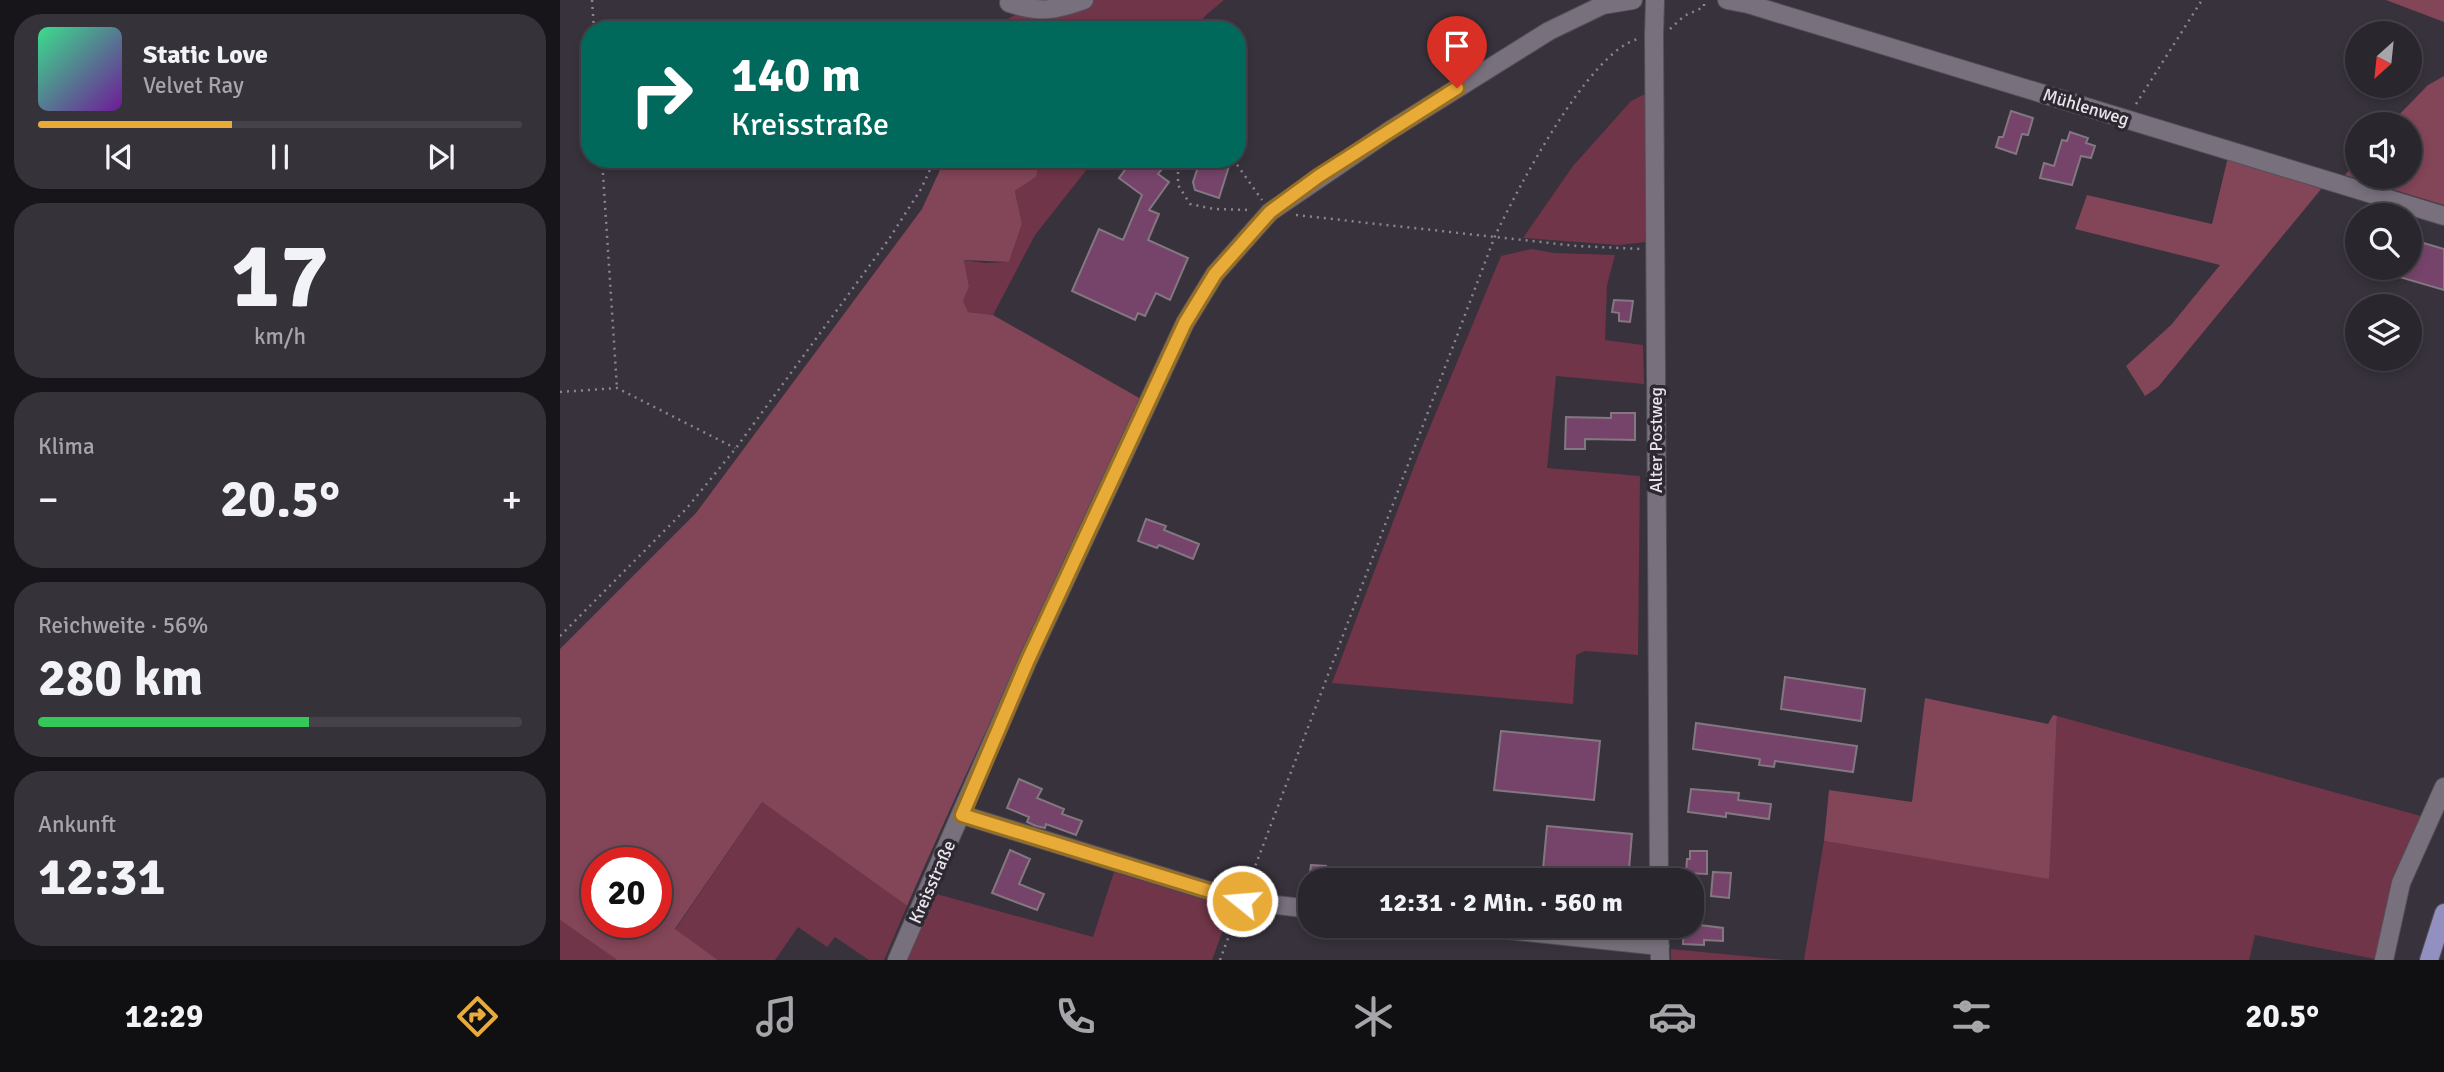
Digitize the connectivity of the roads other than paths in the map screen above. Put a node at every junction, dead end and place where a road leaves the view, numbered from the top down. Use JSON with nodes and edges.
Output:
{"nodes":[{"id":1,"x":1084,"y":0,"type":"edge"},
{"id":2,"x":1633,"y":0,"type":"edge"},
{"id":3,"x":1656,"y":0,"type":"edge"},
{"id":4,"x":1727,"y":0,"type":"edge"},
{"id":5,"x":1009,"y":3,"type":"dead end"},
{"id":6,"x":2444,"y":216,"type":"edge"},
{"id":7,"x":2444,"y":787,"type":"edge"},
{"id":8,"x":962,"y":815,"type":"junction"},
{"id":9,"x":1659,"y":868,"type":"edge"},
{"id":10,"x":1298,"y":907,"type":"edge"},
{"id":11,"x":2444,"y":913,"type":"edge"},
{"id":12,"x":1554,"y":938,"type":"edge"},
{"id":13,"x":1660,"y":953,"type":"edge"},
{"id":14,"x":898,"y":960,"type":"edge"},
{"id":15,"x":2384,"y":960,"type":"edge"},
{"id":16,"x":2429,"y":960,"type":"edge"}],
"edges":[{"from":1,"to":5,"type":"street"},
{"from":2,"to":8,"type":"street","name":"Kreisstraße"},
{"from":3,"to":9,"type":"street","name":"Alter Postweg"},
{"from":4,"to":6,"type":"street","name":"Mühlenweg"},
{"from":7,"to":15,"type":"street"},
{"from":8,"to":10,"type":"street"},
{"from":8,"to":14,"type":"street","name":"Kreisstraße"},
{"from":11,"to":16,"type":"main road"},
{"from":12,"to":13,"type":"street"}]}
